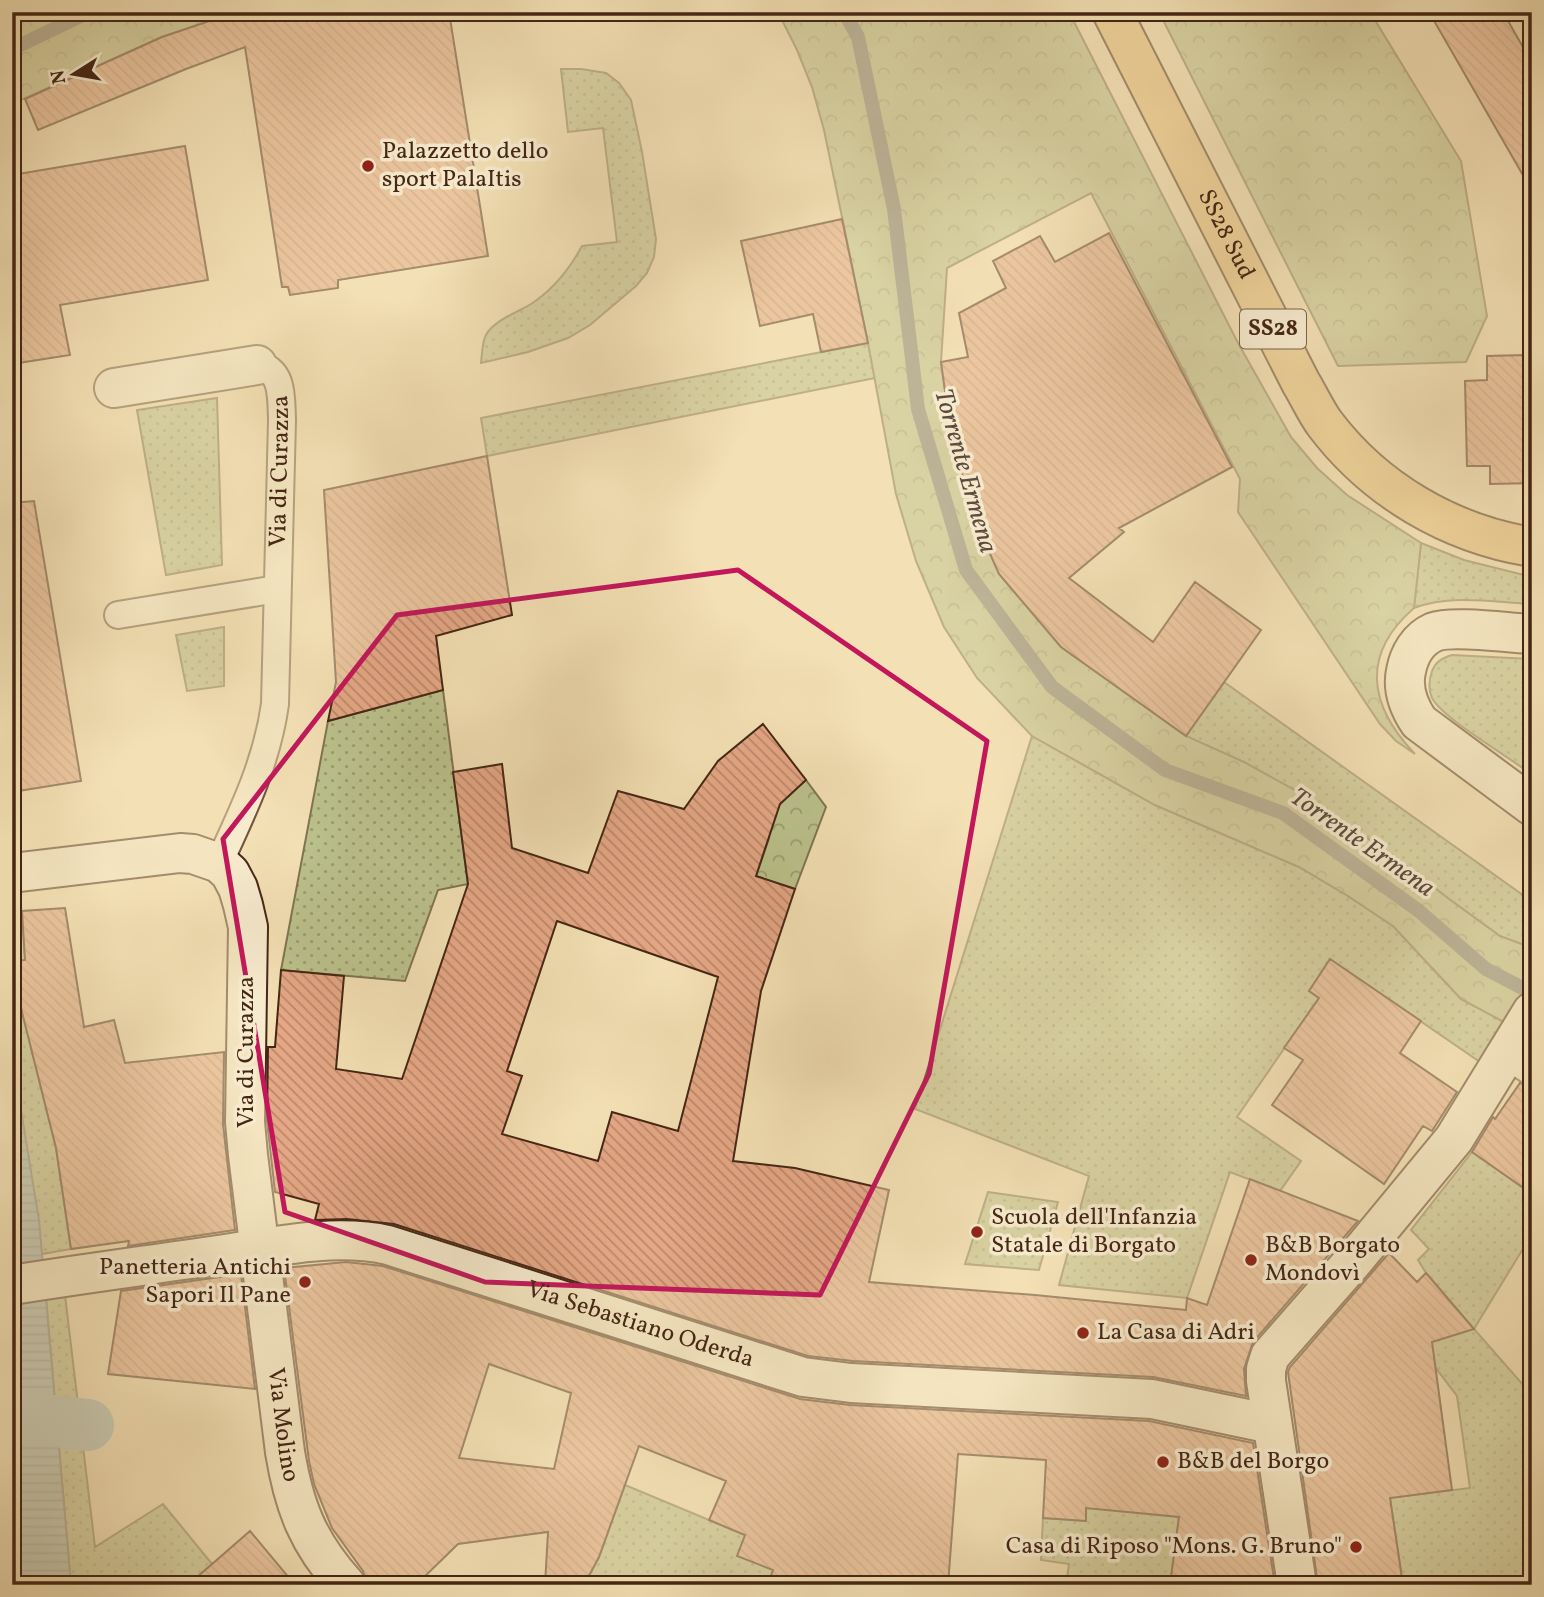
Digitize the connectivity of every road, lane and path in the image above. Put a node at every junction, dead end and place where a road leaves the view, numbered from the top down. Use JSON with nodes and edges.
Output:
{"nodes":[{"id":1,"x":1112,"y":12,"type":"edge"},
{"id":2,"x":257,"y":365,"type":"joint"},
{"id":3,"x":114,"y":388,"type":"dead end"},
{"id":4,"x":1532,"y":547,"type":"edge"},
{"id":5,"x":277,"y":589,"type":"junction"},
{"id":6,"x":118,"y":615,"type":"dead end"},
{"id":7,"x":1532,"y":634,"type":"edge"},
{"id":8,"x":1532,"y":806,"type":"edge"},
{"id":9,"x":219,"y":863,"type":"junction"},
{"id":10,"x":12,"y":873,"type":"edge"},
{"id":11,"x":1524,"y":1040,"type":"edge"},
{"id":12,"x":260,"y":1249,"type":"junction"},
{"id":13,"x":12,"y":1285,"type":"edge"},
{"id":14,"x":1271,"y":1424,"type":"junction"},
{"id":15,"x":346,"y":1585,"type":"edge"},
{"id":16,"x":1297,"y":1585,"type":"edge"}],
"edges":[{"from":1,"to":4,"type":"main road","name":"SS28 Sud","number":"SS28"},
{"from":2,"to":3,"type":"main road"},
{"from":2,"to":5,"type":"lane","name":"Via di Curazza"},
{"from":5,"to":6,"type":"lane"},
{"from":5,"to":9,"type":"lane","name":"Via di Curazza"},
{"from":7,"to":8,"type":"main road"},
{"from":9,"to":10,"type":"main road"},
{"from":9,"to":12,"type":"main road","name":"Via di Curazza"},
{"from":11,"to":14,"type":"main road"},
{"from":12,"to":13,"type":"main road","name":"Via Sebastiano Oderda"},
{"from":12,"to":14,"type":"main road","name":"Via Sebastiano Oderda"},
{"from":12,"to":15,"type":"main road","name":"Via Molino"},
{"from":14,"to":16,"type":"main road"}]}
